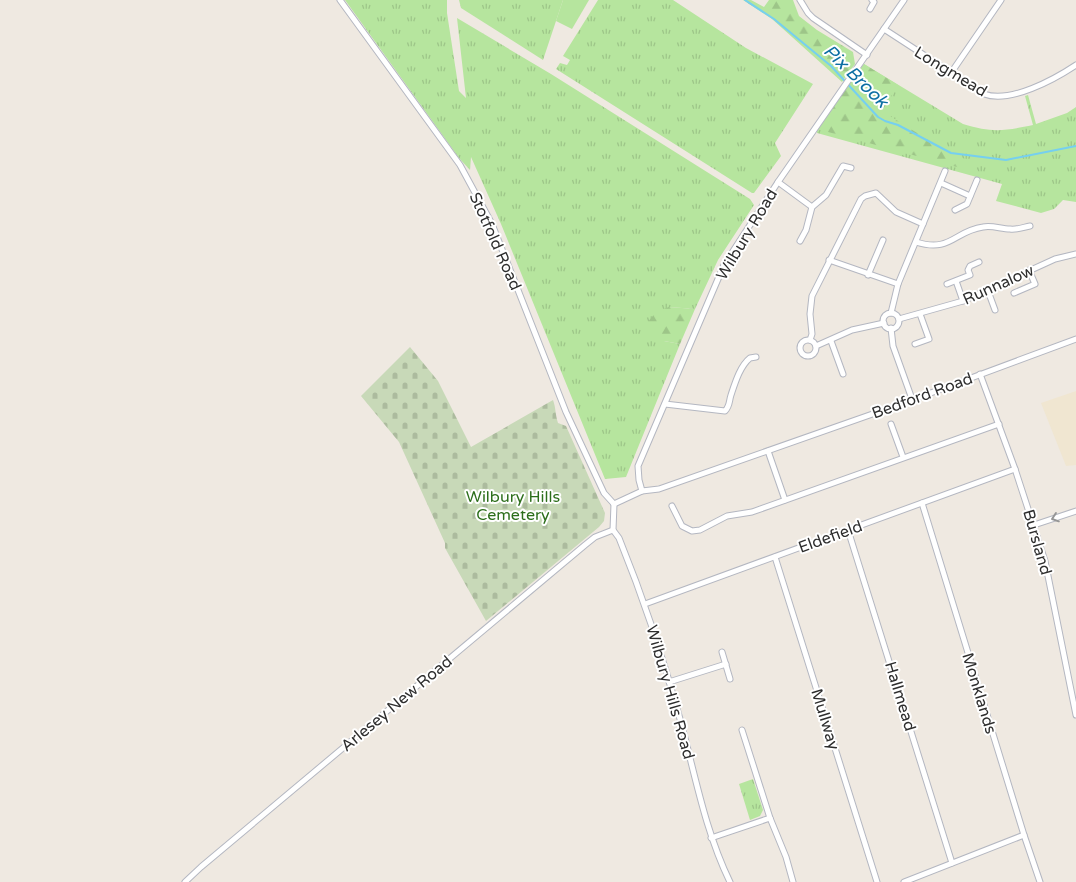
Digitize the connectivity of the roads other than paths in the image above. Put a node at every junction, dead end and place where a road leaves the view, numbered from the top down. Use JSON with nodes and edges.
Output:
{"nodes":[{"id":1,"x":340,"y":0,"type":"edge"},
{"id":2,"x":800,"y":0,"type":"edge"},
{"id":3,"x":872,"y":0,"type":"edge"},
{"id":4,"x":904,"y":0,"type":"edge"},
{"id":5,"x":1001,"y":0,"type":"edge"},
{"id":6,"x":870,"y":9,"type":"dead end"},
{"id":7,"x":884,"y":29,"type":"junction"},
{"id":8,"x":866,"y":54,"type":"junction"},
{"id":9,"x":1076,"y":65,"type":"edge"},
{"id":10,"x":951,"y":73,"type":"junction"},
{"id":11,"x":851,"y":168,"type":"dead end"},
{"id":12,"x":945,"y":171,"type":"dead end"},
{"id":13,"x":977,"y":180,"type":"dead end"},
{"id":14,"x":778,"y":182,"type":"junction"},
{"id":15,"x":940,"y":183,"type":"junction"},
{"id":16,"x":970,"y":196,"type":"junction"},
{"id":17,"x":812,"y":206,"type":"junction"},
{"id":18,"x":955,"y":210,"type":"dead end"},
{"id":19,"x":923,"y":224,"type":"junction"},
{"id":20,"x":1030,"y":226,"type":"dead end"},
{"id":21,"x":883,"y":240,"type":"dead end"},
{"id":22,"x":800,"y":241,"type":"dead end"},
{"id":23,"x":916,"y":242,"type":"junction"},
{"id":24,"x":1076,"y":254,"type":"edge"},
{"id":25,"x":830,"y":260,"type":"junction"},
{"id":26,"x":979,"y":262,"type":"dead end"},
{"id":27,"x":1029,"y":270,"type":"junction"},
{"id":28,"x":868,"y":274,"type":"junction"},
{"id":29,"x":956,"y":281,"type":"junction"},
{"id":30,"x":898,"y":284,"type":"junction"},
{"id":31,"x":947,"y":284,"type":"dead end"},
{"id":32,"x":988,"y":291,"type":"junction"},
{"id":33,"x":1014,"y":293,"type":"dead end"},
{"id":34,"x":963,"y":301,"type":"junction"},
{"id":35,"x":995,"y":310,"type":"dead end"},
{"id":36,"x":891,"y":313,"type":"junction"},
{"id":37,"x":920,"y":314,"type":"junction"},
{"id":38,"x":899,"y":319,"type":"junction"},
{"id":39,"x":884,"y":322,"type":"junction"},
{"id":40,"x":891,"y":328,"type":"junction"},
{"id":41,"x":1076,"y":339,"type":"edge"},
{"id":42,"x":810,"y":340,"type":"junction"},
{"id":43,"x":831,"y":341,"type":"junction"},
{"id":44,"x":915,"y":344,"type":"dead end"},
{"id":45,"x":816,"y":346,"type":"junction"},
{"id":46,"x":756,"y":357,"type":"dead end"},
{"id":47,"x":843,"y":374,"type":"dead end"},
{"id":48,"x":980,"y":374,"type":"junction"},
{"id":49,"x":912,"y":400,"type":"junction"},
{"id":50,"x":665,"y":404,"type":"junction"},
{"id":51,"x":891,"y":424,"type":"dead end"},
{"id":52,"x":999,"y":424,"type":"junction"},
{"id":53,"x":768,"y":451,"type":"junction"},
{"id":54,"x":903,"y":457,"type":"junction"},
{"id":55,"x":1015,"y":470,"type":"junction"},
{"id":56,"x":642,"y":492,"type":"junction"},
{"id":57,"x":785,"y":500,"type":"junction"},
{"id":58,"x":922,"y":503,"type":"junction"},
{"id":59,"x":614,"y":504,"type":"junction"},
{"id":60,"x":672,"y":506,"type":"dead end"},
{"id":61,"x":1076,"y":511,"type":"edge"},
{"id":62,"x":1034,"y":525,"type":"junction"},
{"id":63,"x":613,"y":530,"type":"junction"},
{"id":64,"x":848,"y":530,"type":"junction"},
{"id":65,"x":775,"y":557,"type":"junction"},
{"id":66,"x":645,"y":604,"type":"junction"},
{"id":67,"x":722,"y":652,"type":"dead end"},
{"id":68,"x":726,"y":664,"type":"junction"},
{"id":69,"x":730,"y":679,"type":"dead end"},
{"id":70,"x":669,"y":682,"type":"junction"},
{"id":71,"x":1075,"y":707,"type":"edge"},
{"id":72,"x":1076,"y":715,"type":"edge"},
{"id":73,"x":742,"y":730,"type":"dead end"},
{"id":74,"x":770,"y":818,"type":"junction"},
{"id":75,"x":1024,"y":834,"type":"junction"},
{"id":76,"x":711,"y":838,"type":"junction"},
{"id":77,"x":952,"y":863,"type":"junction"},
{"id":78,"x":185,"y":882,"type":"edge"},
{"id":79,"x":730,"y":882,"type":"edge"},
{"id":80,"x":793,"y":882,"type":"edge"},
{"id":81,"x":877,"y":882,"type":"edge"},
{"id":82,"x":904,"y":882,"type":"edge"},
{"id":83,"x":1040,"y":882,"type":"edge"}],
"edges":[{"from":1,"to":59,"type":"street","name":"Stotfold Road"},
{"from":2,"to":8,"type":"street"},
{"from":3,"to":6,"type":"street"},
{"from":4,"to":7,"type":"street","name":"Wilbury Road"},
{"from":5,"to":10,"type":"street"},
{"from":7,"to":8,"type":"street","name":"Wilbury Road"},
{"from":7,"to":10,"type":"street","name":"Longmead"},
{"from":8,"to":14,"type":"street","name":"Wilbury Road"},
{"from":9,"to":10,"type":"street","name":"Longmead"},
{"from":11,"to":17,"type":"street"},
{"from":12,"to":15,"type":"street"},
{"from":13,"to":16,"type":"street"},
{"from":14,"to":17,"type":"street"},
{"from":14,"to":50,"type":"street","name":"Wilbury Road"},
{"from":15,"to":16,"type":"street"},
{"from":15,"to":19,"type":"street"},
{"from":16,"to":18,"type":"street"},
{"from":17,"to":22,"type":"street"},
{"from":19,"to":23,"type":"street"},
{"from":19,"to":25,"type":"street"},
{"from":20,"to":23,"type":"street"},
{"from":21,"to":28,"type":"street"},
{"from":23,"to":30,"type":"street"},
{"from":24,"to":27,"type":"street","name":"Runnalow"},
{"from":25,"to":28,"type":"street"},
{"from":25,"to":42,"type":"street"},
{"from":26,"to":29,"type":"street"},
{"from":27,"to":32,"type":"street","name":"Runnalow"},
{"from":27,"to":33,"type":"street"},
{"from":28,"to":30,"type":"street"},
{"from":29,"to":31,"type":"street"},
{"from":29,"to":34,"type":"street"},
{"from":30,"to":36,"type":"street"},
{"from":32,"to":34,"type":"street","name":"Runnalow"},
{"from":32,"to":35,"type":"street"},
{"from":34,"to":37,"type":"street","name":"Runnalow"},
{"from":36,"to":38,"type":"street"},
{"from":36,"to":39,"type":"street"},
{"from":37,"to":38,"type":"street","name":"Runnalow"},
{"from":37,"to":44,"type":"street"},
{"from":38,"to":40,"type":"street"},
{"from":39,"to":40,"type":"street"},
{"from":39,"to":43,"type":"street"},
{"from":40,"to":49,"type":"street"},
{"from":41,"to":48,"type":"street","name":"Bedford Road"},
{"from":42,"to":45,"type":"street"},
{"from":42,"to":45,"type":"street"},
{"from":43,"to":45,"type":"street"},
{"from":43,"to":47,"type":"street"},
{"from":46,"to":50,"type":"street"},
{"from":48,"to":49,"type":"street","name":"Bedford Road"},
{"from":48,"to":52,"type":"street","name":"Bursland"},
{"from":49,"to":53,"type":"street","name":"Bedford Road"},
{"from":50,"to":56,"type":"street","name":"Wilbury Road"},
{"from":51,"to":54,"type":"street","name":"Bedford Road"},
{"from":52,"to":54,"type":"street"},
{"from":52,"to":55,"type":"street","name":"Bursland"},
{"from":53,"to":56,"type":"street","name":"Bedford Road"},
{"from":53,"to":57,"type":"street"},
{"from":54,"to":57,"type":"street"},
{"from":55,"to":58,"type":"street","name":"Eldefield"},
{"from":55,"to":62,"type":"street","name":"Bursland"},
{"from":56,"to":59,"type":"street","name":"Bedford Road"},
{"from":57,"to":60,"type":"street"},
{"from":58,"to":64,"type":"street","name":"Eldefield"},
{"from":58,"to":75,"type":"street","name":"Monklands"},
{"from":59,"to":63,"type":"street","name":"Wilbury Hills Road"},
{"from":61,"to":62,"type":"street","one_way":true},
{"from":62,"to":71,"type":"street","name":"Bursland"},
{"from":63,"to":66,"type":"street","name":"Wilbury Hills Road"},
{"from":63,"to":78,"type":"street","name":"Arlesey New Road"},
{"from":64,"to":65,"type":"street","name":"Eldefield"},
{"from":64,"to":77,"type":"street","name":"Hallmead"},
{"from":65,"to":66,"type":"street","name":"Eldefield"},
{"from":65,"to":81,"type":"street","name":"Mullway"},
{"from":66,"to":70,"type":"street","name":"Wilbury Hills Road"},
{"from":67,"to":68,"type":"street"},
{"from":68,"to":69,"type":"street"},
{"from":68,"to":70,"type":"street"},
{"from":70,"to":76,"type":"street","name":"Wilbury Hills Road"},
{"from":71,"to":72,"type":"street","name":"Bursland"},
{"from":73,"to":74,"type":"street"},
{"from":74,"to":76,"type":"street"},
{"from":74,"to":80,"type":"street"},
{"from":75,"to":77,"type":"street"},
{"from":75,"to":83,"type":"street","name":"Monklands"},
{"from":76,"to":79,"type":"street","name":"Wilbury Hills Road"},
{"from":77,"to":82,"type":"street"}]}
